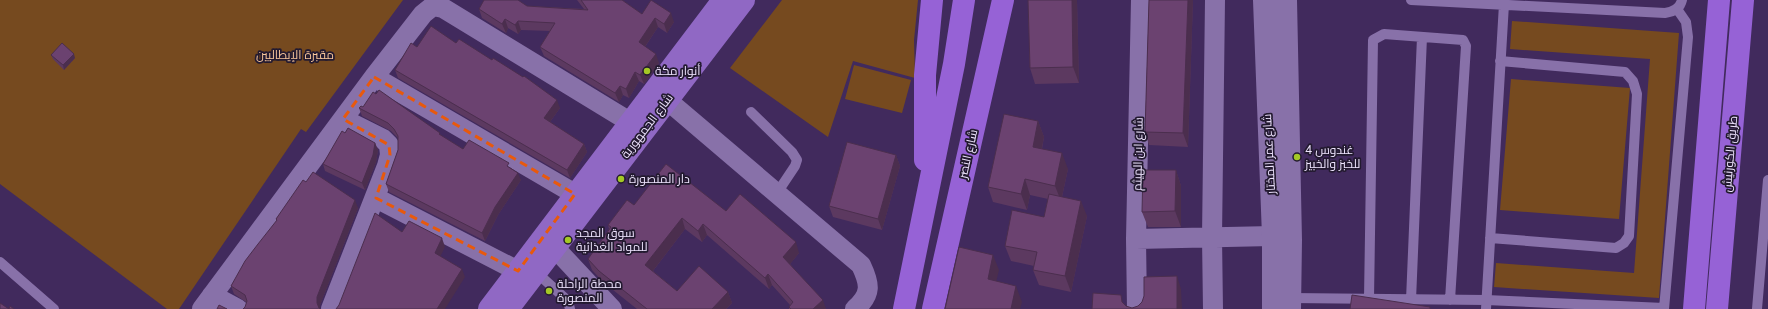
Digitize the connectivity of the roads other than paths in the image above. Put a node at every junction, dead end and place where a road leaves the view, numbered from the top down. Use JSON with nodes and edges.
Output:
{"nodes":[{"id":1,"x":723,"y":0,"type":"edge"},
{"id":2,"x":744,"y":0,"type":"edge"},
{"id":3,"x":932,"y":0,"type":"edge"},
{"id":4,"x":964,"y":0,"type":"edge"},
{"id":5,"x":1003,"y":0,"type":"edge"},
{"id":6,"x":1141,"y":0,"type":"edge"},
{"id":7,"x":1215,"y":0,"type":"edge"},
{"id":8,"x":1264,"y":0,"type":"edge"},
{"id":9,"x":1286,"y":0,"type":"edge"},
{"id":10,"x":1412,"y":0,"type":"edge"},
{"id":11,"x":1719,"y":0,"type":"edge"},
{"id":12,"x":1743,"y":0,"type":"edge"},
{"id":13,"x":1504,"y":4,"type":"junction"},
{"id":14,"x":1680,"y":4,"type":"edge"},
{"id":15,"x":1422,"y":37,"type":"junction"},
{"id":16,"x":1500,"y":61,"type":"junction"},
{"id":17,"x":374,"y":77,"type":"junction"},
{"id":18,"x":667,"y":100,"type":"junction"},
{"id":19,"x":751,"y":112,"type":"dead end"},
{"id":20,"x":343,"y":119,"type":"junction"},
{"id":21,"x":630,"y":122,"type":"junction"},
{"id":22,"x":1768,"y":180,"type":"edge"},
{"id":23,"x":777,"y":193,"type":"junction"},
{"id":24,"x":575,"y":194,"type":"junction"},
{"id":25,"x":376,"y":198,"type":"junction"},
{"id":26,"x":926,"y":206,"type":"junction"},
{"id":27,"x":1273,"y":236,"type":"junction"},
{"id":28,"x":1212,"y":237,"type":"junction"},
{"id":29,"x":1490,"y":238,"type":"junction"},
{"id":30,"x":1136,"y":239,"type":"junction"},
{"id":31,"x":554,"y":247,"type":"junction"},
{"id":32,"x":0,"y":262,"type":"edge"},
{"id":33,"x":527,"y":272,"type":"junction"},
{"id":34,"x":1369,"y":299,"type":"junction"},
{"id":35,"x":1411,"y":300,"type":"junction"},
{"id":36,"x":1450,"y":300,"type":"junction"},
{"id":37,"x":207,"y":302,"type":"edge"},
{"id":38,"x":1284,"y":305,"type":"edge"},
{"id":39,"x":1486,"y":305,"type":"edge"},
{"id":40,"x":54,"y":309,"type":"edge"},
{"id":41,"x":238,"y":309,"type":"edge"},
{"id":42,"x":331,"y":309,"type":"edge"},
{"id":43,"x":489,"y":309,"type":"edge"},
{"id":44,"x":508,"y":309,"type":"edge"},
{"id":45,"x":570,"y":309,"type":"edge"},
{"id":46,"x":612,"y":309,"type":"edge"},
{"id":47,"x":855,"y":309,"type":"edge"},
{"id":48,"x":904,"y":309,"type":"edge"},
{"id":49,"x":933,"y":309,"type":"edge"},
{"id":50,"x":1137,"y":309,"type":"edge"},
{"id":51,"x":1213,"y":309,"type":"edge"},
{"id":52,"x":1664,"y":309,"type":"edge"},
{"id":53,"x":1694,"y":309,"type":"edge"},
{"id":54,"x":1717,"y":309,"type":"edge"},
{"id":55,"x":1757,"y":309,"type":"edge"}],
"edges":[{"from":1,"to":21,"type":"main road","name":"شارع الجمهورية"},
{"from":2,"to":18,"type":"main road","name":"شارع الجمهورية"},
{"from":3,"to":26,"type":"highway"},
{"from":4,"to":26,"type":"highway"},
{"from":5,"to":49,"type":"highway","name":"شارع النصر"},
{"from":6,"to":30,"type":"street","name":"شارع ابن الهيثم"},
{"from":7,"to":28,"type":"street"},
{"from":8,"to":27,"type":"main road","name":"شارع عمر المختار"},
{"from":9,"to":38,"type":"main road","name":"شارع عمر المختار"},
{"from":10,"to":13,"type":"lane"},
{"from":11,"to":53,"type":"highway","name":"طريق الكورنيش"},
{"from":12,"to":54,"type":"highway","name":"طريق الكورنيش"},
{"from":13,"to":14,"type":"lane"},
{"from":13,"to":16,"type":"lane"},
{"from":14,"to":52,"type":"lane"},
{"from":15,"to":34,"type":"lane"},
{"from":15,"to":35,"type":"lane"},
{"from":15,"to":36,"type":"lane"},
{"from":16,"to":29,"type":"lane"},
{"from":16,"to":29,"type":"lane"},
{"from":17,"to":20,"type":"street"},
{"from":17,"to":21,"type":"street"},
{"from":17,"to":24,"type":"street"},
{"from":18,"to":23,"type":"street"},
{"from":18,"to":31,"type":"main road","name":"شارع الجمهورية"},
{"from":19,"to":23,"type":"lane"},
{"from":20,"to":25,"type":"street"},
{"from":20,"to":37,"type":"street"},
{"from":21,"to":24,"type":"main road","name":"شارع الجمهورية"},
{"from":22,"to":55,"type":"lane"},
{"from":23,"to":47,"type":"street"},
{"from":24,"to":33,"type":"main road","name":"شارع الجمهورية"},
{"from":25,"to":33,"type":"street"},
{"from":25,"to":42,"type":"street"},
{"from":26,"to":48,"type":"highway"},
{"from":27,"to":28,"type":"street"},
{"from":27,"to":38,"type":"main road","name":"شارع عمر المختار"},
{"from":28,"to":30,"type":"street"},
{"from":28,"to":51,"type":"street"},
{"from":29,"to":39,"type":"lane"},
{"from":30,"to":50,"type":"street","name":"شارع ابن الهيثم"},
{"from":31,"to":33,"type":"main road","name":"شارع الجمهورية"},
{"from":31,"to":46,"type":"street"},
{"from":32,"to":40,"type":"lane"},
{"from":33,"to":43,"type":"main road","name":"شارع الجمهورية"},
{"from":33,"to":44,"type":"main road","name":"شارع الجمهورية"},
{"from":33,"to":45,"type":"lane"},
{"from":34,"to":35,"type":"lane"},
{"from":34,"to":38,"type":"lane"},
{"from":35,"to":36,"type":"lane"},
{"from":36,"to":39,"type":"lane"},
{"from":37,"to":41,"type":"street"},
{"from":39,"to":52,"type":"lane"}]}
